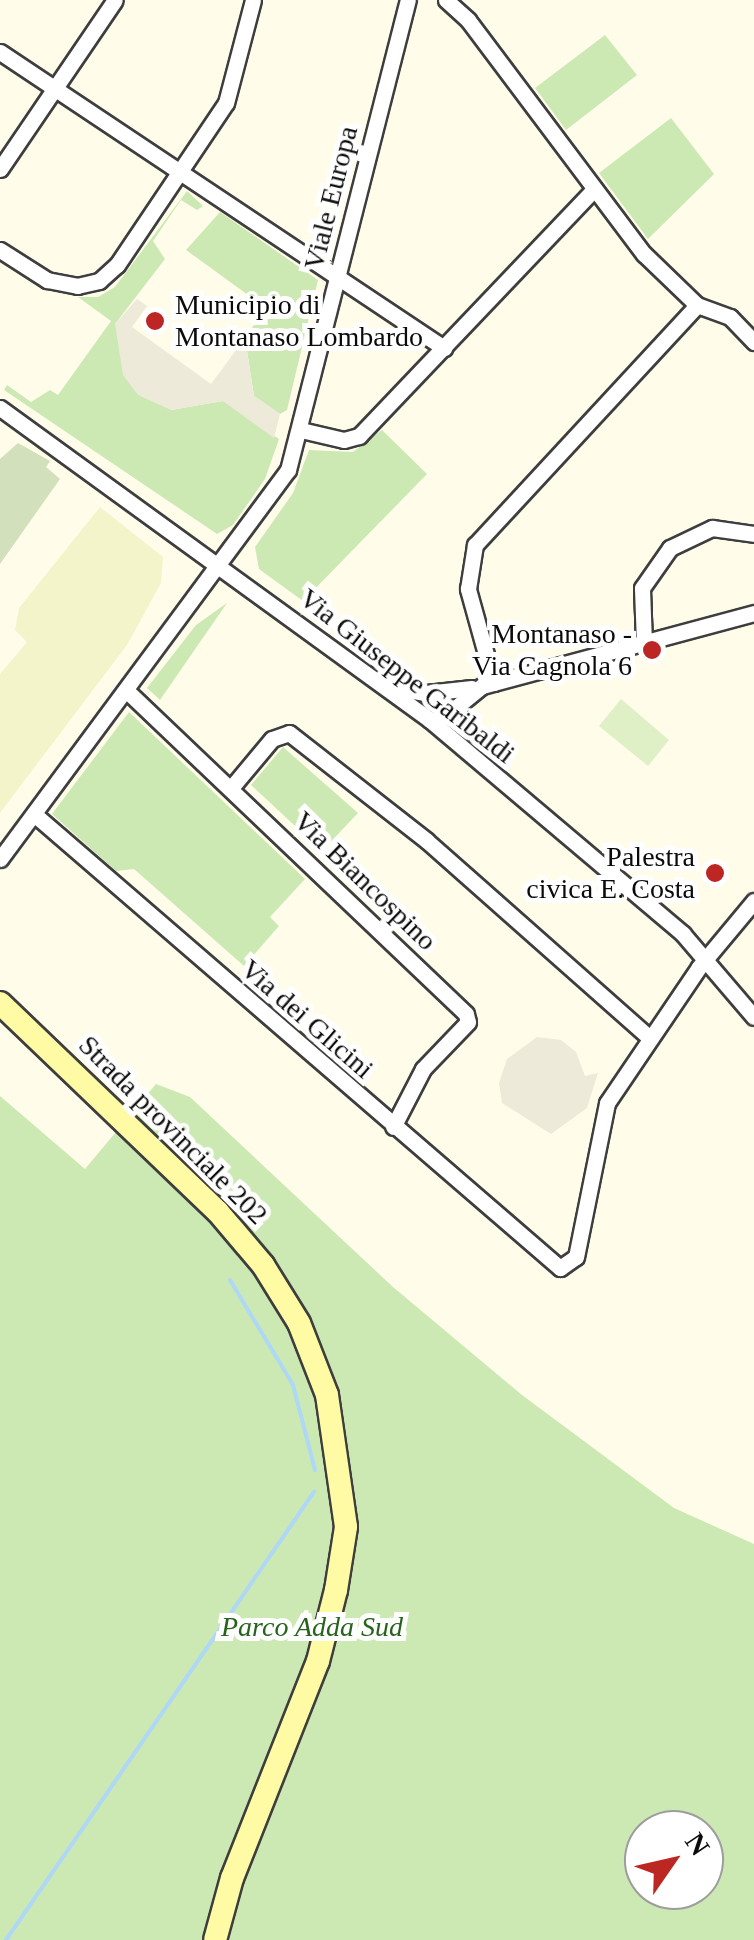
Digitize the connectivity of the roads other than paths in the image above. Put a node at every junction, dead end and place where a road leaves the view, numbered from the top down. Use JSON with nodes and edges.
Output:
{"nodes":[{"id":1,"x":115,"y":0,"type":"edge"},
{"id":2,"x":253,"y":0,"type":"edge"},
{"id":3,"x":408,"y":0,"type":"edge"},
{"id":4,"x":446,"y":0,"type":"edge"},
{"id":5,"x":0,"y":52,"type":"edge"},
{"id":6,"x":55,"y":88,"type":"junction"},
{"id":7,"x":0,"y":169,"type":"edge"},
{"id":8,"x":181,"y":171,"type":"junction"},
{"id":9,"x":594,"y":188,"type":"junction"},
{"id":10,"x":0,"y":250,"type":"edge"},
{"id":11,"x":337,"y":275,"type":"junction"},
{"id":12,"x":697,"y":304,"type":"junction"},
{"id":13,"x":754,"y":342,"type":"edge"},
{"id":14,"x":444,"y":348,"type":"junction"},
{"id":15,"x":0,"y":408,"type":"edge"},
{"id":16,"x":301,"y":430,"type":"junction"},
{"id":17,"x":754,"y":534,"type":"edge"},
{"id":18,"x":222,"y":566,"type":"junction"},
{"id":19,"x":754,"y":613,"type":"edge"},
{"id":20,"x":644,"y":643,"type":"junction"},
{"id":21,"x":383,"y":684,"type":"junction"},
{"id":22,"x":488,"y":685,"type":"junction"},
{"id":23,"x":127,"y":691,"type":"junction"},
{"id":24,"x":440,"y":691,"type":"junction"},
{"id":25,"x":452,"y":710,"type":"junction"},
{"id":26,"x":430,"y":720,"type":"junction"},
{"id":27,"x":463,"y":748,"type":"junction"},
{"id":28,"x":231,"y":788,"type":"junction"},
{"id":29,"x":34,"y":814,"type":"junction"},
{"id":30,"x":0,"y":858,"type":"edge"},
{"id":31,"x":754,"y":901,"type":"edge"},
{"id":32,"x":705,"y":960,"type":"junction"},
{"id":33,"x":0,"y":1003,"type":"edge"},
{"id":34,"x":754,"y":1017,"type":"edge"},
{"id":35,"x":650,"y":1038,"type":"junction"},
{"id":36,"x":393,"y":1128,"type":"junction"},
{"id":37,"x":216,"y":1940,"type":"edge"}],
"edges":[{"from":1,"to":6,"type":"street"},
{"from":2,"to":8,"type":"street"},
{"from":3,"to":11,"type":"street","name":"Viale Europa"},
{"from":4,"to":9,"type":"street"},
{"from":5,"to":6,"type":"street"},
{"from":6,"to":7,"type":"street"},
{"from":6,"to":8,"type":"street"},
{"from":8,"to":10,"type":"street"},
{"from":8,"to":11,"type":"street"},
{"from":9,"to":12,"type":"street"},
{"from":9,"to":14,"type":"street"},
{"from":11,"to":14,"type":"street"},
{"from":11,"to":16,"type":"street","name":"Viale Europa"},
{"from":12,"to":13,"type":"street"},
{"from":12,"to":22,"type":"street"},
{"from":14,"to":16,"type":"street"},
{"from":15,"to":18,"type":"street","name":"Via Giuseppe Garibaldi"},
{"from":16,"to":18,"type":"street","name":"Viale Europa"},
{"from":17,"to":20,"type":"street"},
{"from":18,"to":21,"type":"street","name":"Via Giuseppe Garibaldi"},
{"from":18,"to":23,"type":"street","name":"Viale Europa"},
{"from":19,"to":20,"type":"street"},
{"from":20,"to":22,"type":"street"},
{"from":21,"to":24,"type":"street"},
{"from":21,"to":26,"type":"street","name":"Via Giuseppe Garibaldi"},
{"from":22,"to":24,"type":"street"},
{"from":22,"to":25,"type":"street"},
{"from":23,"to":28,"type":"street","name":"Via Biancospino"},
{"from":23,"to":29,"type":"street","name":"Viale Europa"},
{"from":24,"to":26,"type":"street"},
{"from":25,"to":26,"type":"street"},
{"from":25,"to":27,"type":"street"},
{"from":26,"to":27,"type":"street","name":"Via Giuseppe Garibaldi"},
{"from":27,"to":32,"type":"street","name":"Via Giuseppe Garibaldi"},
{"from":28,"to":35,"type":"street"},
{"from":28,"to":36,"type":"street","name":"Via Biancospino"},
{"from":29,"to":30,"type":"street","name":"Viale Europa"},
{"from":29,"to":36,"type":"street","name":"Via dei Glicini"},
{"from":31,"to":32,"type":"street"},
{"from":32,"to":34,"type":"street","name":"Via Giuseppe Garibaldi"},
{"from":32,"to":35,"type":"street"},
{"from":33,"to":37,"type":"street","name":"Strada provinciale 202"},
{"from":35,"to":36,"type":"street","name":"Via dei Glicini"}]}
